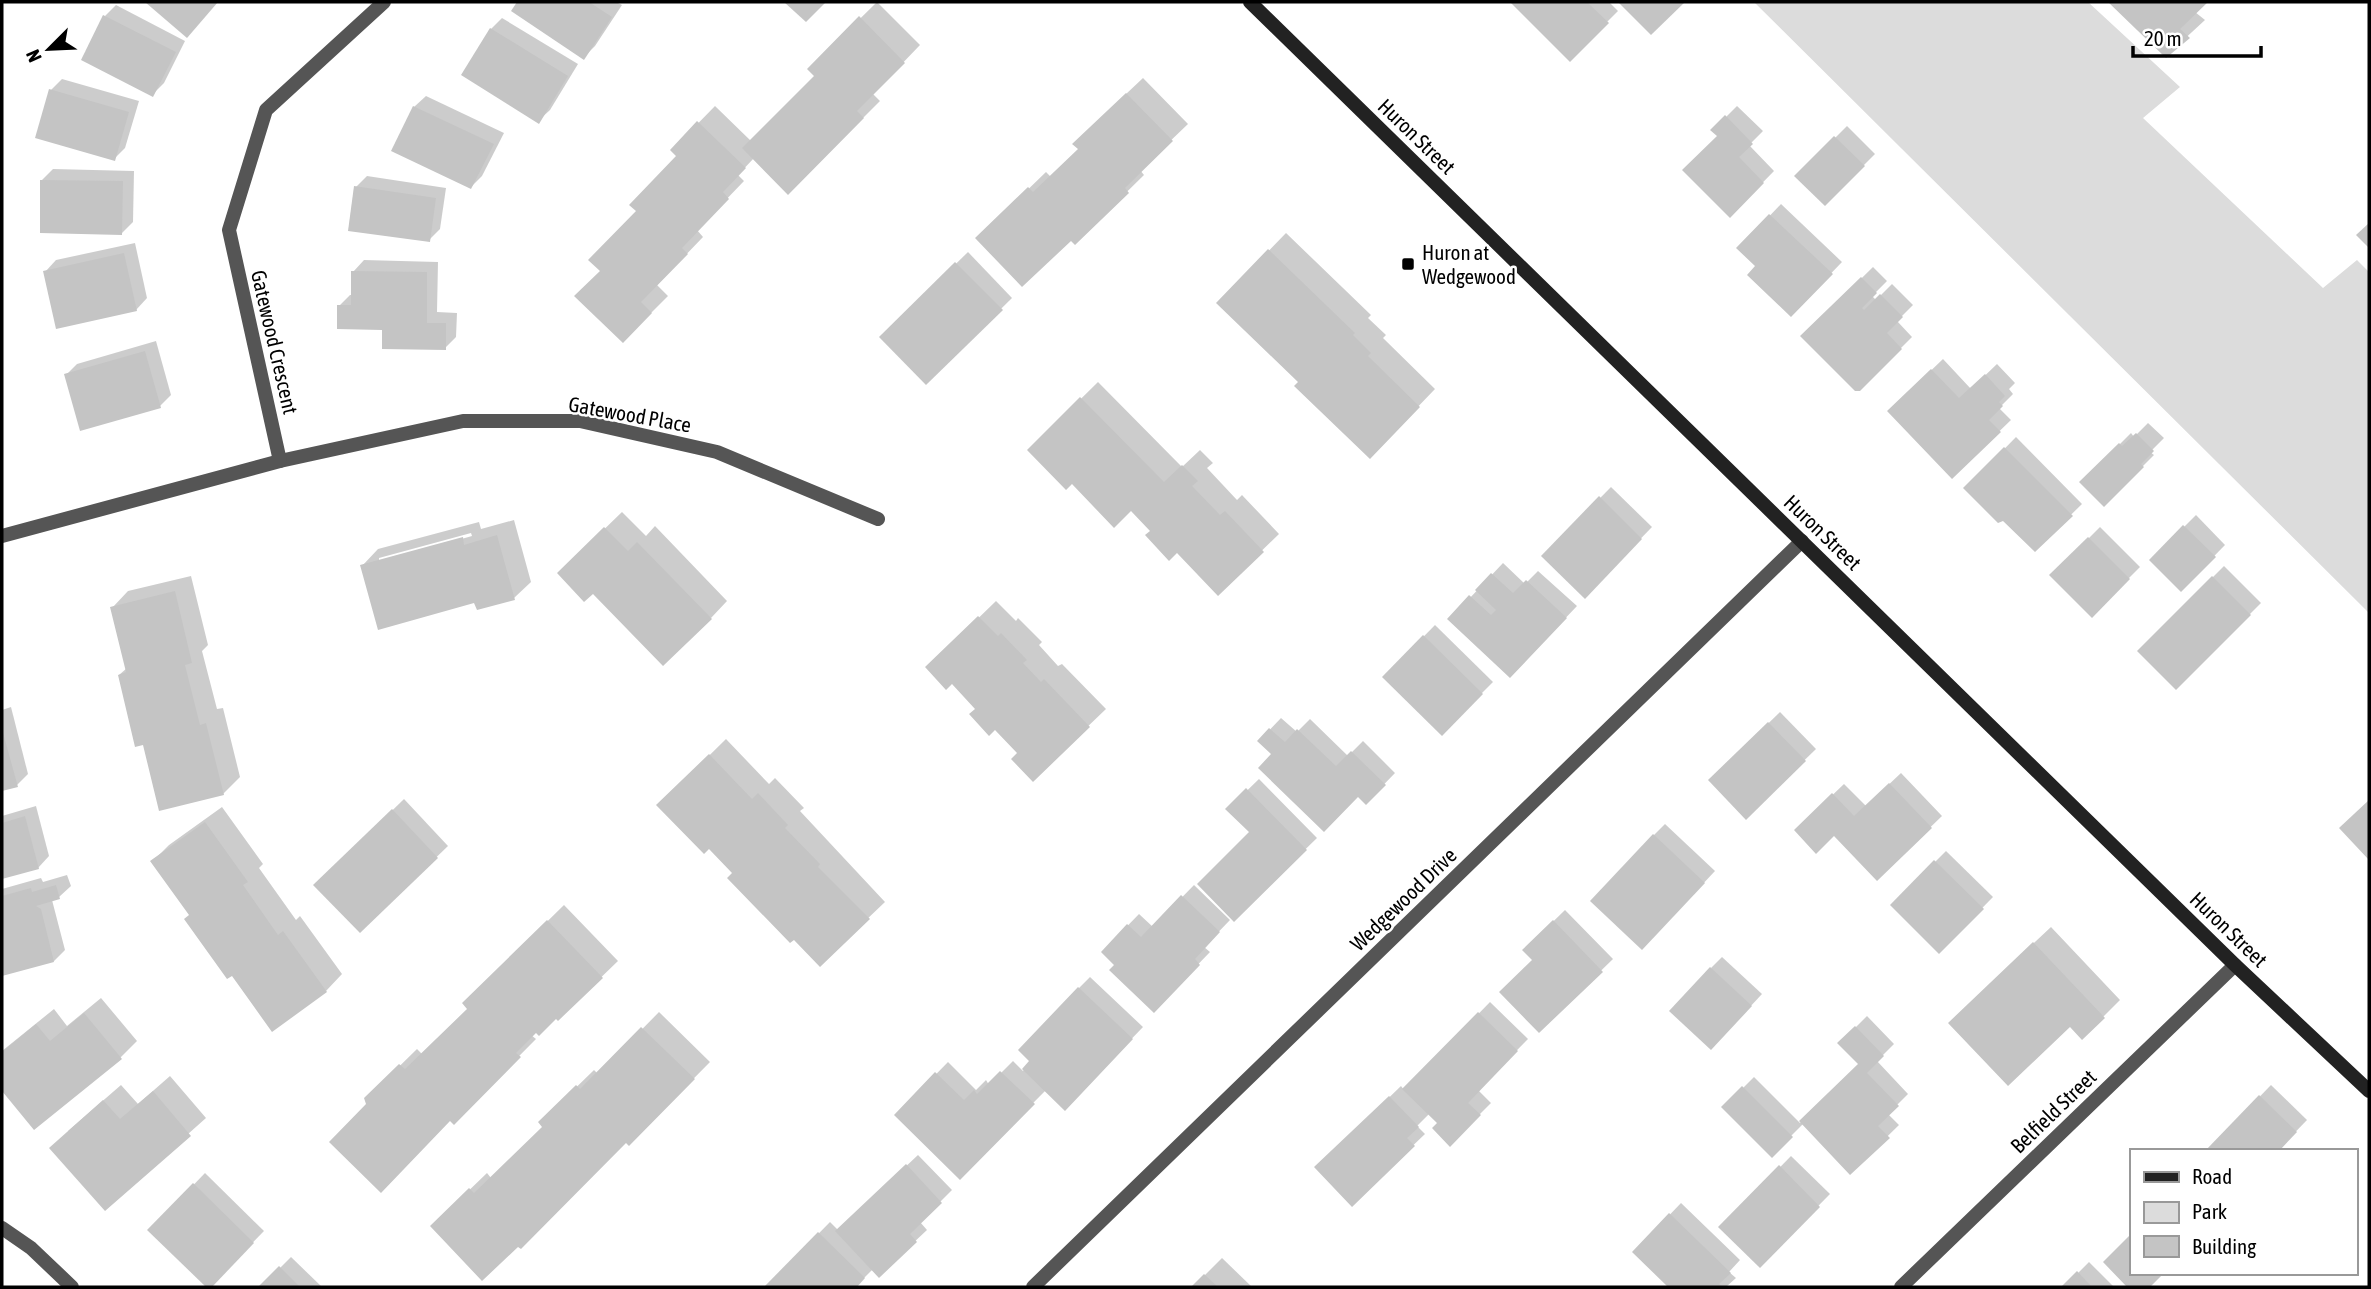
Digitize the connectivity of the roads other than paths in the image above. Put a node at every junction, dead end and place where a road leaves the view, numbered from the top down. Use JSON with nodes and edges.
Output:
{"nodes":[{"id":1,"x":384,"y":2,"type":"edge"},
{"id":2,"x":1250,"y":2,"type":"edge"},
{"id":3,"x":280,"y":461,"type":"junction"},
{"id":4,"x":878,"y":519,"type":"dead end"},
{"id":5,"x":2,"y":536,"type":"edge"},
{"id":6,"x":1802,"y":541,"type":"junction"},
{"id":7,"x":2235,"y":965,"type":"junction"},
{"id":8,"x":2369,"y":1091,"type":"edge"},
{"id":9,"x":2,"y":1228,"type":"edge"},
{"id":10,"x":72,"y":1287,"type":"edge"},
{"id":11,"x":1033,"y":1287,"type":"edge"},
{"id":12,"x":1901,"y":1287,"type":"edge"}],
"edges":[{"from":1,"to":3,"type":"street","name":"Gatewood Crescent"},
{"from":2,"to":6,"type":"main road","name":"Huron Street"},
{"from":3,"to":4,"type":"street","name":"Gatewood Place"},
{"from":3,"to":5,"type":"street"},
{"from":6,"to":7,"type":"main road","name":"Huron Street"},
{"from":6,"to":11,"type":"street","name":"Wedgewood Drive"},
{"from":7,"to":8,"type":"main road","name":"Huron Street"},
{"from":7,"to":12,"type":"street","name":"Belfield Street"},
{"from":9,"to":10,"type":"street"}]}
